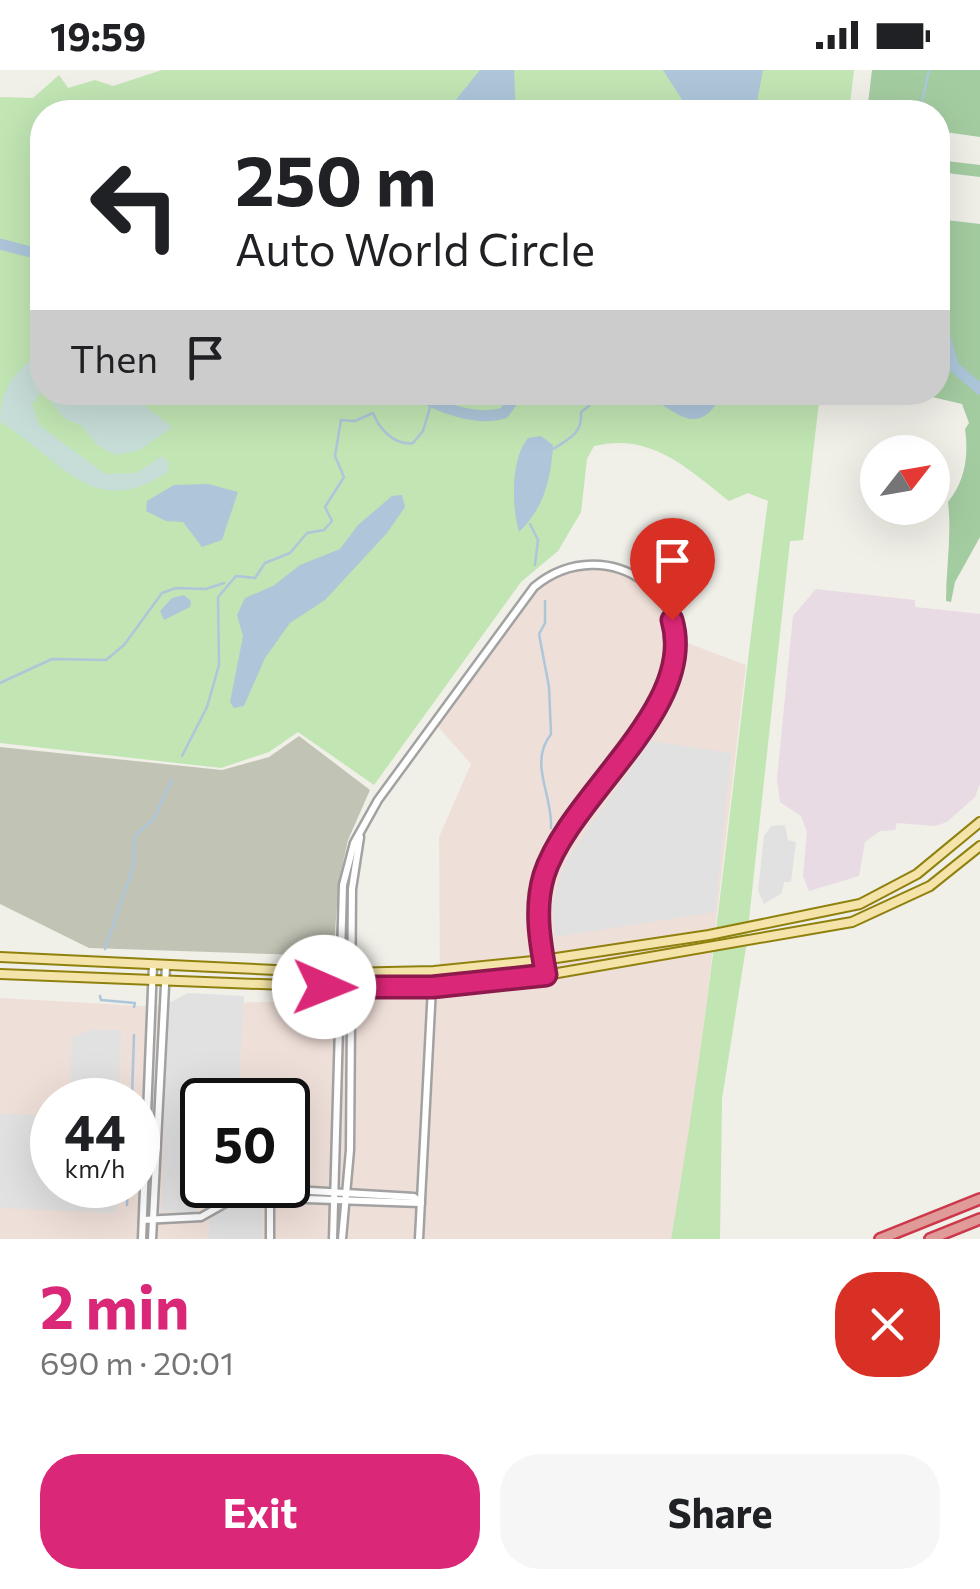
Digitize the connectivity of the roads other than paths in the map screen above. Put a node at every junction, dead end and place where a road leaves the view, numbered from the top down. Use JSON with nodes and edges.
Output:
{"nodes":[{"id":1,"x":980,"y":822,"type":"edge"},
{"id":2,"x":362,"y":827,"type":"junction"},
{"id":3,"x":980,"y":846,"type":"edge"},
{"id":4,"x":0,"y":957,"type":"edge"},
{"id":5,"x":544,"y":960,"type":"junction"},
{"id":6,"x":153,"y":965,"type":"junction"},
{"id":7,"x":166,"y":966,"type":"junction"},
{"id":8,"x":352,"y":972,"type":"junction"},
{"id":9,"x":341,"y":973,"type":"junction"},
{"id":10,"x":0,"y":974,"type":"edge"},
{"id":11,"x":546,"y":975,"type":"junction"},
{"id":12,"x":153,"y":981,"type":"junction"},
{"id":13,"x":165,"y":982,"type":"junction"},
{"id":14,"x":432,"y":987,"type":"junction"},
{"id":15,"x":341,"y":988,"type":"junction"},
{"id":16,"x":352,"y":988,"type":"junction"},
{"id":17,"x":310,"y":1191,"type":"edge"},
{"id":18,"x":337,"y":1192,"type":"junction"},
{"id":19,"x":346,"y":1193,"type":"junction"},
{"id":20,"x":980,"y":1199,"type":"edge"},
{"id":21,"x":310,"y":1200,"type":"edge"},
{"id":22,"x":340,"y":1202,"type":"junction"},
{"id":23,"x":421,"y":1202,"type":"junction"},
{"id":24,"x":216,"y":1208,"type":"edge"},
{"id":25,"x":270,"y":1208,"type":"edge"},
{"id":26,"x":980,"y":1219,"type":"edge"},
{"id":27,"x":144,"y":1220,"type":"junction"},
{"id":28,"x":153,"y":1220,"type":"junction"},
{"id":29,"x":142,"y":1239,"type":"edge"},
{"id":30,"x":152,"y":1239,"type":"edge"},
{"id":31,"x":270,"y":1239,"type":"edge"},
{"id":32,"x":333,"y":1239,"type":"edge"},
{"id":33,"x":342,"y":1239,"type":"edge"},
{"id":34,"x":420,"y":1239,"type":"edge"},
{"id":35,"x":880,"y":1239,"type":"edge"},
{"id":36,"x":930,"y":1239,"type":"edge"}],
"edges":[{"from":1,"to":5,"type":"main road"},
{"from":2,"to":5,"type":"street"},
{"from":2,"to":8,"type":"street"},
{"from":2,"to":9,"type":"street"},
{"from":3,"to":11,"type":"main road"},
{"from":4,"to":6,"type":"main road"},
{"from":5,"to":8,"type":"main road"},
{"from":5,"to":11,"type":"street"},
{"from":6,"to":7,"type":"main road"},
{"from":6,"to":12,"type":"street"},
{"from":7,"to":9,"type":"main road"},
{"from":7,"to":13,"type":"street"},
{"from":8,"to":9,"type":"main road"},
{"from":8,"to":16,"type":"street"},
{"from":9,"to":15,"type":"street"},
{"from":10,"to":12,"type":"main road"},
{"from":11,"to":14,"type":"main road"},
{"from":12,"to":13,"type":"main road"},
{"from":12,"to":27,"type":"street"},
{"from":13,"to":15,"type":"main road"},
{"from":13,"to":28,"type":"street"},
{"from":14,"to":16,"type":"main road"},
{"from":14,"to":23,"type":"street"},
{"from":15,"to":16,"type":"main road"},
{"from":15,"to":18,"type":"street"},
{"from":16,"to":19,"type":"street"},
{"from":17,"to":18,"type":"street"},
{"from":18,"to":19,"type":"street"},
{"from":18,"to":22,"type":"street"},
{"from":19,"to":22,"type":"street"},
{"from":19,"to":23,"type":"street"},
{"from":20,"to":35,"type":"highway"},
{"from":21,"to":22,"type":"street"},
{"from":22,"to":23,"type":"street"},
{"from":22,"to":32,"type":"street"},
{"from":22,"to":33,"type":"street"},
{"from":23,"to":34,"type":"street"},
{"from":24,"to":28,"type":"street"},
{"from":25,"to":31,"type":"street"},
{"from":26,"to":36,"type":"highway"},
{"from":27,"to":28,"type":"street"},
{"from":27,"to":29,"type":"street"},
{"from":28,"to":30,"type":"street"}]}
